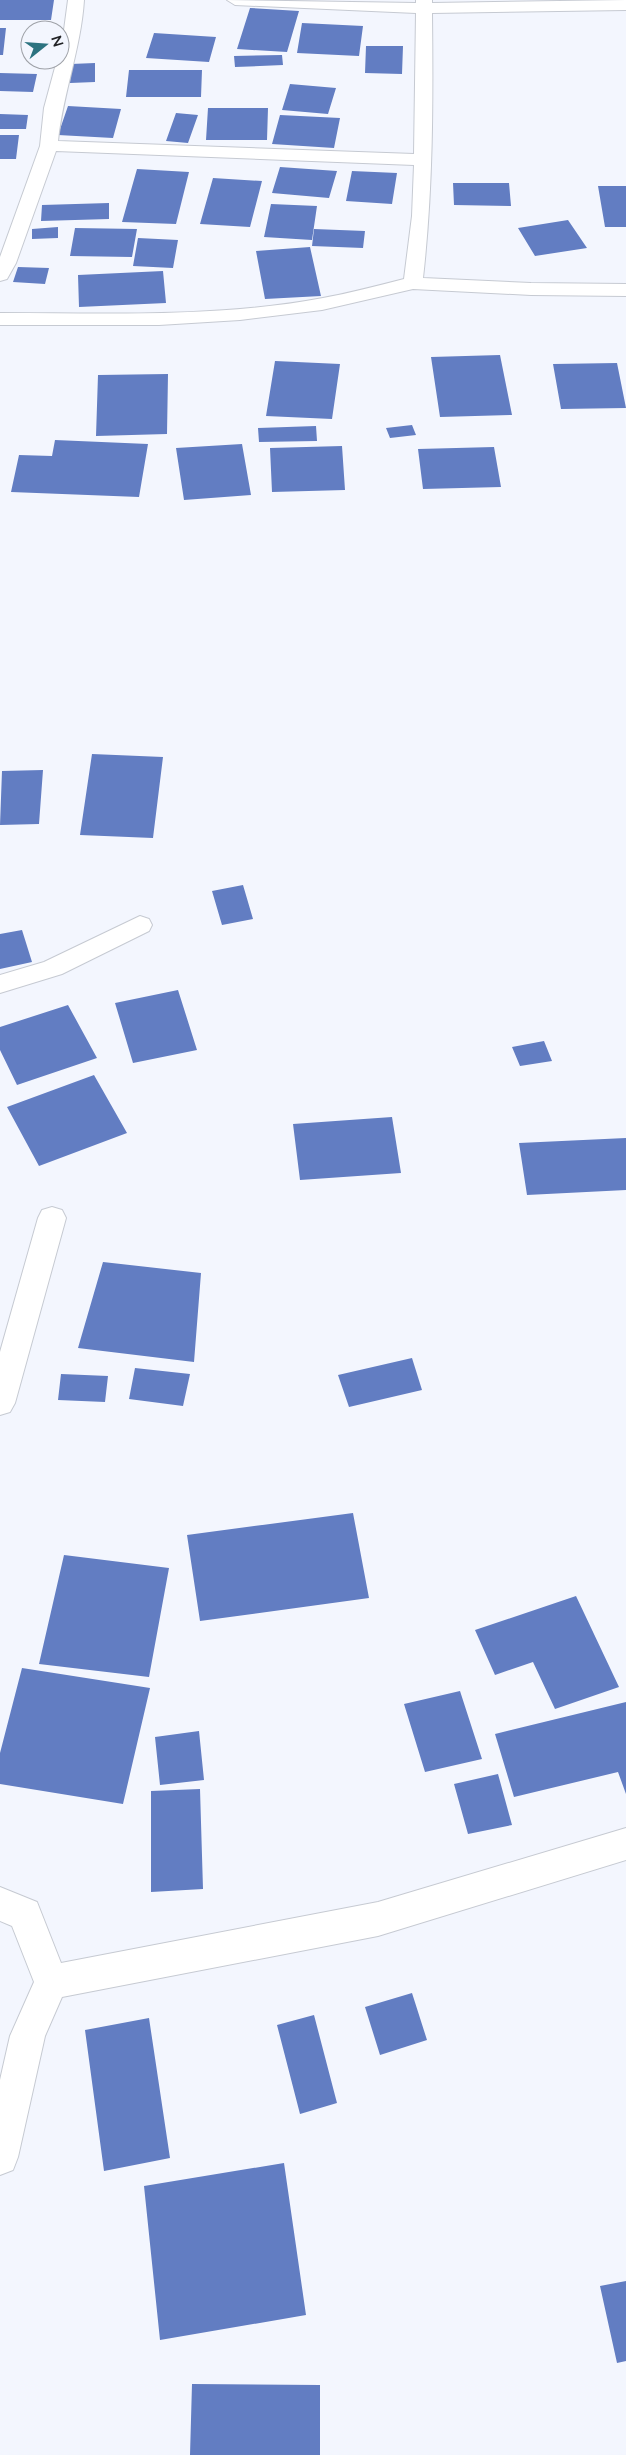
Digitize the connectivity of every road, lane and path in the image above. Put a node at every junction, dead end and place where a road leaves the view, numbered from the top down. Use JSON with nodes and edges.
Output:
{"nodes":[{"id":1,"x":76,"y":0,"type":"edge"},
{"id":2,"x":235,"y":0,"type":"edge"},
{"id":3,"x":423,"y":4,"type":"edge"},
{"id":4,"x":626,"y":5,"type":"edge"},
{"id":5,"x":49,"y":146,"type":"junction"},
{"id":6,"x":421,"y":160,"type":"junction"},
{"id":7,"x":0,"y":275,"type":"edge"},
{"id":8,"x":413,"y":282,"type":"junction"},
{"id":9,"x":626,"y":290,"type":"edge"},
{"id":10,"x":0,"y":319,"type":"edge"},
{"id":11,"x":140,"y":925,"type":"dead end"},
{"id":12,"x":0,"y":984,"type":"edge"},
{"id":13,"x":52,"y":1218,"type":"dead end"},
{"id":14,"x":0,"y":1403,"type":"edge"},
{"id":15,"x":626,"y":1844,"type":"edge"},
{"id":16,"x":0,"y":1904,"type":"edge"},
{"id":17,"x":50,"y":1982,"type":"junction"},
{"id":18,"x":0,"y":2157,"type":"edge"}],
"edges":[{"from":1,"to":5,"type":"street"},
{"from":2,"to":3,"type":"street"},
{"from":3,"to":4,"type":"street"},
{"from":3,"to":6,"type":"street"},
{"from":5,"to":6,"type":"street"},
{"from":5,"to":7,"type":"street"},
{"from":6,"to":8,"type":"street"},
{"from":8,"to":9,"type":"street"},
{"from":8,"to":10,"type":"street"},
{"from":11,"to":12,"type":"street"},
{"from":13,"to":14,"type":"street"},
{"from":15,"to":17,"type":"street"},
{"from":16,"to":17,"type":"street"},
{"from":17,"to":18,"type":"street"}]}
